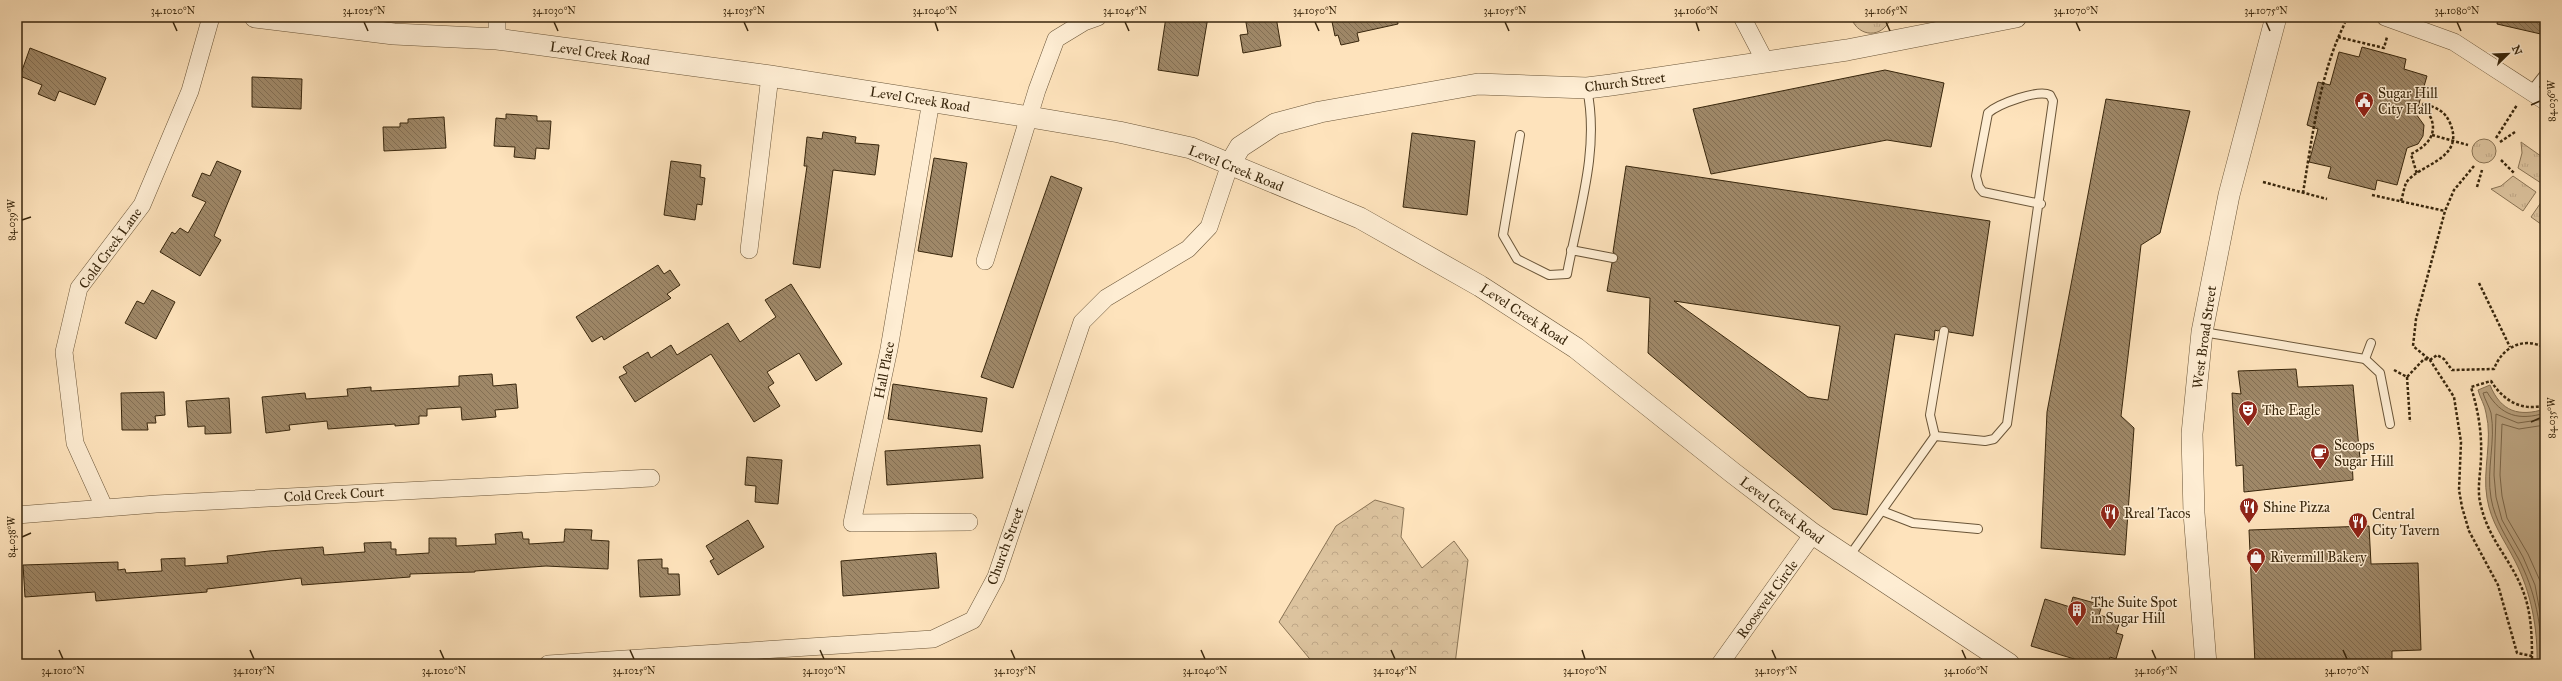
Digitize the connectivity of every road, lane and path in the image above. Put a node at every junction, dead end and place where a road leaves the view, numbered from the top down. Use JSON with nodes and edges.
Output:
{"nodes":[{"id":1,"x":211,"y":17,"type":"edge"},
{"id":2,"x":255,"y":17,"type":"edge"},
{"id":3,"x":497,"y":17,"type":"edge"},
{"id":4,"x":1098,"y":17,"type":"edge"},
{"id":5,"x":1742,"y":17,"type":"edge"},
{"id":6,"x":2016,"y":17,"type":"edge"},
{"id":7,"x":2276,"y":17,"type":"edge"},
{"id":8,"x":2385,"y":17,"type":"edge"},
{"id":9,"x":2345,"y":23,"type":"dead end"},
{"id":10,"x":2388,"y":34,"type":"dead end"},
{"id":11,"x":2338,"y":37,"type":"junction"},
{"id":12,"x":497,"y":39,"type":"junction"},
{"id":13,"x":1766,"y":63,"type":"junction"},
{"id":14,"x":2545,"y":74,"type":"edge"},
{"id":15,"x":770,"y":76,"type":"junction"},
{"id":16,"x":1587,"y":88,"type":"junction"},
{"id":17,"x":2530,"y":92,"type":"junction"},
{"id":18,"x":932,"y":101,"type":"junction"},
{"id":19,"x":2545,"y":101,"type":"edge"},
{"id":20,"x":2517,"y":105,"type":"dead end"},
{"id":21,"x":1030,"y":117,"type":"junction"},
{"id":22,"x":2515,"y":132,"type":"dead end"},
{"id":23,"x":1520,"y":135,"type":"dead end"},
{"id":24,"x":2432,"y":135,"type":"junction"},
{"id":25,"x":2496,"y":138,"type":"dead end"},
{"id":26,"x":2451,"y":140,"type":"junction"},
{"id":27,"x":2500,"y":142,"type":"dead end"},
{"id":28,"x":2468,"y":145,"type":"dead end"},
{"id":29,"x":1235,"y":155,"type":"junction"},
{"id":30,"x":2501,"y":160,"type":"dead end"},
{"id":31,"x":2474,"y":166,"type":"dead end"},
{"id":32,"x":2482,"y":170,"type":"dead end"},
{"id":33,"x":2514,"y":172,"type":"dead end"},
{"id":34,"x":2417,"y":174,"type":"junction"},
{"id":35,"x":2263,"y":182,"type":"dead end"},
{"id":36,"x":2477,"y":187,"type":"dead end"},
{"id":37,"x":2304,"y":193,"type":"junction"},
{"id":38,"x":2372,"y":195,"type":"dead end"},
{"id":39,"x":2327,"y":199,"type":"dead end"},
{"id":40,"x":2401,"y":201,"type":"junction"},
{"id":41,"x":2040,"y":204,"type":"junction"},
{"id":42,"x":2445,"y":211,"type":"junction"},
{"id":43,"x":749,"y":250,"type":"dead end"},
{"id":44,"x":1571,"y":250,"type":"junction"},
{"id":45,"x":1612,"y":258,"type":"dead end"},
{"id":46,"x":985,"y":261,"type":"dead end"},
{"id":47,"x":2479,"y":283,"type":"dead end"},
{"id":48,"x":1944,"y":331,"type":"dead end"},
{"id":49,"x":2202,"y":332,"type":"junction"},
{"id":50,"x":2371,"y":342,"type":"dead end"},
{"id":51,"x":2510,"y":347,"type":"junction"},
{"id":52,"x":2545,"y":347,"type":"edge"},
{"id":53,"x":2366,"y":355,"type":"junction"},
{"id":54,"x":2430,"y":360,"type":"junction"},
{"id":55,"x":2407,"y":377,"type":"junction"},
{"id":56,"x":2545,"y":406,"type":"edge"},
{"id":57,"x":2410,"y":422,"type":"dead end"},
{"id":58,"x":2390,"y":424,"type":"dead end"},
{"id":59,"x":1934,"y":436,"type":"junction"},
{"id":60,"x":651,"y":478,"type":"dead end"},
{"id":61,"x":104,"y":507,"type":"junction"},
{"id":62,"x":1882,"y":511,"type":"junction"},
{"id":63,"x":17,"y":515,"type":"edge"},
{"id":64,"x":969,"y":522,"type":"dead end"},
{"id":65,"x":1978,"y":529,"type":"dead end"},
{"id":66,"x":1813,"y":534,"type":"junction"},
{"id":67,"x":1848,"y":558,"type":"junction"},
{"id":68,"x":2532,"y":656,"type":"junction"},
{"id":69,"x":736,"y":657,"type":"edge"},
{"id":70,"x":548,"y":664,"type":"edge"},
{"id":71,"x":1720,"y":664,"type":"edge"},
{"id":72,"x":2009,"y":664,"type":"edge"},
{"id":73,"x":2206,"y":664,"type":"edge"},
{"id":74,"x":2532,"y":664,"type":"edge"}],
"edges":[{"from":1,"to":61,"type":"street","name":"Cold Creek Lane"},
{"from":2,"to":12,"type":"street","name":"Level Creek Road"},
{"from":3,"to":12,"type":"street"},
{"from":4,"to":21,"type":"street"},
{"from":5,"to":13,"type":"street"},
{"from":6,"to":13,"type":"street","name":"Church Street"},
{"from":7,"to":49,"type":"street","name":"West Broad Street"},
{"from":8,"to":17,"type":"street"},
{"from":9,"to":11,"type":"path"},
{"from":10,"to":11,"type":"path"},
{"from":11,"to":37,"type":"path"},
{"from":12,"to":15,"type":"street","name":"Level Creek Road"},
{"from":13,"to":16,"type":"street","name":"Church Street"},
{"from":14,"to":17,"type":"lane"},
{"from":15,"to":18,"type":"street","name":"Level Creek Road"},
{"from":15,"to":43,"type":"street"},
{"from":16,"to":29,"type":"street","name":"Church Street"},
{"from":16,"to":44,"type":"lane"},
{"from":17,"to":19,"type":"street"},
{"from":18,"to":21,"type":"street","name":"Level Creek Road"},
{"from":18,"to":64,"type":"street","name":"Hall Place"},
{"from":20,"to":25,"type":"path"},
{"from":21,"to":29,"type":"street","name":"Level Creek Road"},
{"from":21,"to":46,"type":"street"},
{"from":22,"to":27,"type":"path"},
{"from":23,"to":44,"type":"lane"},
{"from":24,"to":26,"type":"path"},
{"from":24,"to":26,"type":"path"},
{"from":24,"to":34,"type":"path"},
{"from":26,"to":28,"type":"path"},
{"from":26,"to":34,"type":"path"},
{"from":29,"to":66,"type":"street","name":"Level Creek Road"},
{"from":29,"to":69,"type":"street","name":"Church Street"},
{"from":30,"to":33,"type":"path"},
{"from":31,"to":42,"type":"path"},
{"from":32,"to":36,"type":"path"},
{"from":34,"to":40,"type":"path"},
{"from":35,"to":37,"type":"path"},
{"from":37,"to":39,"type":"path"},
{"from":38,"to":40,"type":"path"},
{"from":40,"to":42,"type":"path"},
{"from":41,"to":41,"type":"lane"},
{"from":41,"to":59,"type":"lane"},
{"from":42,"to":54,"type":"path"},
{"from":44,"to":45,"type":"lane"},
{"from":47,"to":51,"type":"path"},
{"from":48,"to":59,"type":"lane"},
{"from":49,"to":53,"type":"lane"},
{"from":49,"to":73,"type":"street","name":"West Broad Street"},
{"from":50,"to":53,"type":"lane"},
{"from":51,"to":52,"type":"path"},
{"from":51,"to":54,"type":"path"},
{"from":53,"to":55,"type":"path"},
{"from":53,"to":58,"type":"lane"},
{"from":54,"to":55,"type":"path"},
{"from":54,"to":68,"type":"path"},
{"from":55,"to":57,"type":"path"},
{"from":56,"to":68,"type":"path"},
{"from":59,"to":62,"type":"lane"},
{"from":60,"to":61,"type":"street","name":"Cold Creek Court"},
{"from":61,"to":63,"type":"street","name":"Cold Creek Court"},
{"from":62,"to":65,"type":"lane"},
{"from":62,"to":67,"type":"lane"},
{"from":66,"to":67,"type":"street","name":"Level Creek Road"},
{"from":66,"to":71,"type":"street","name":"Roosevelt Circle"},
{"from":67,"to":72,"type":"street","name":"Level Creek Road"},
{"from":68,"to":74,"type":"path"},
{"from":69,"to":70,"type":"street","name":"Church Street"}]}
